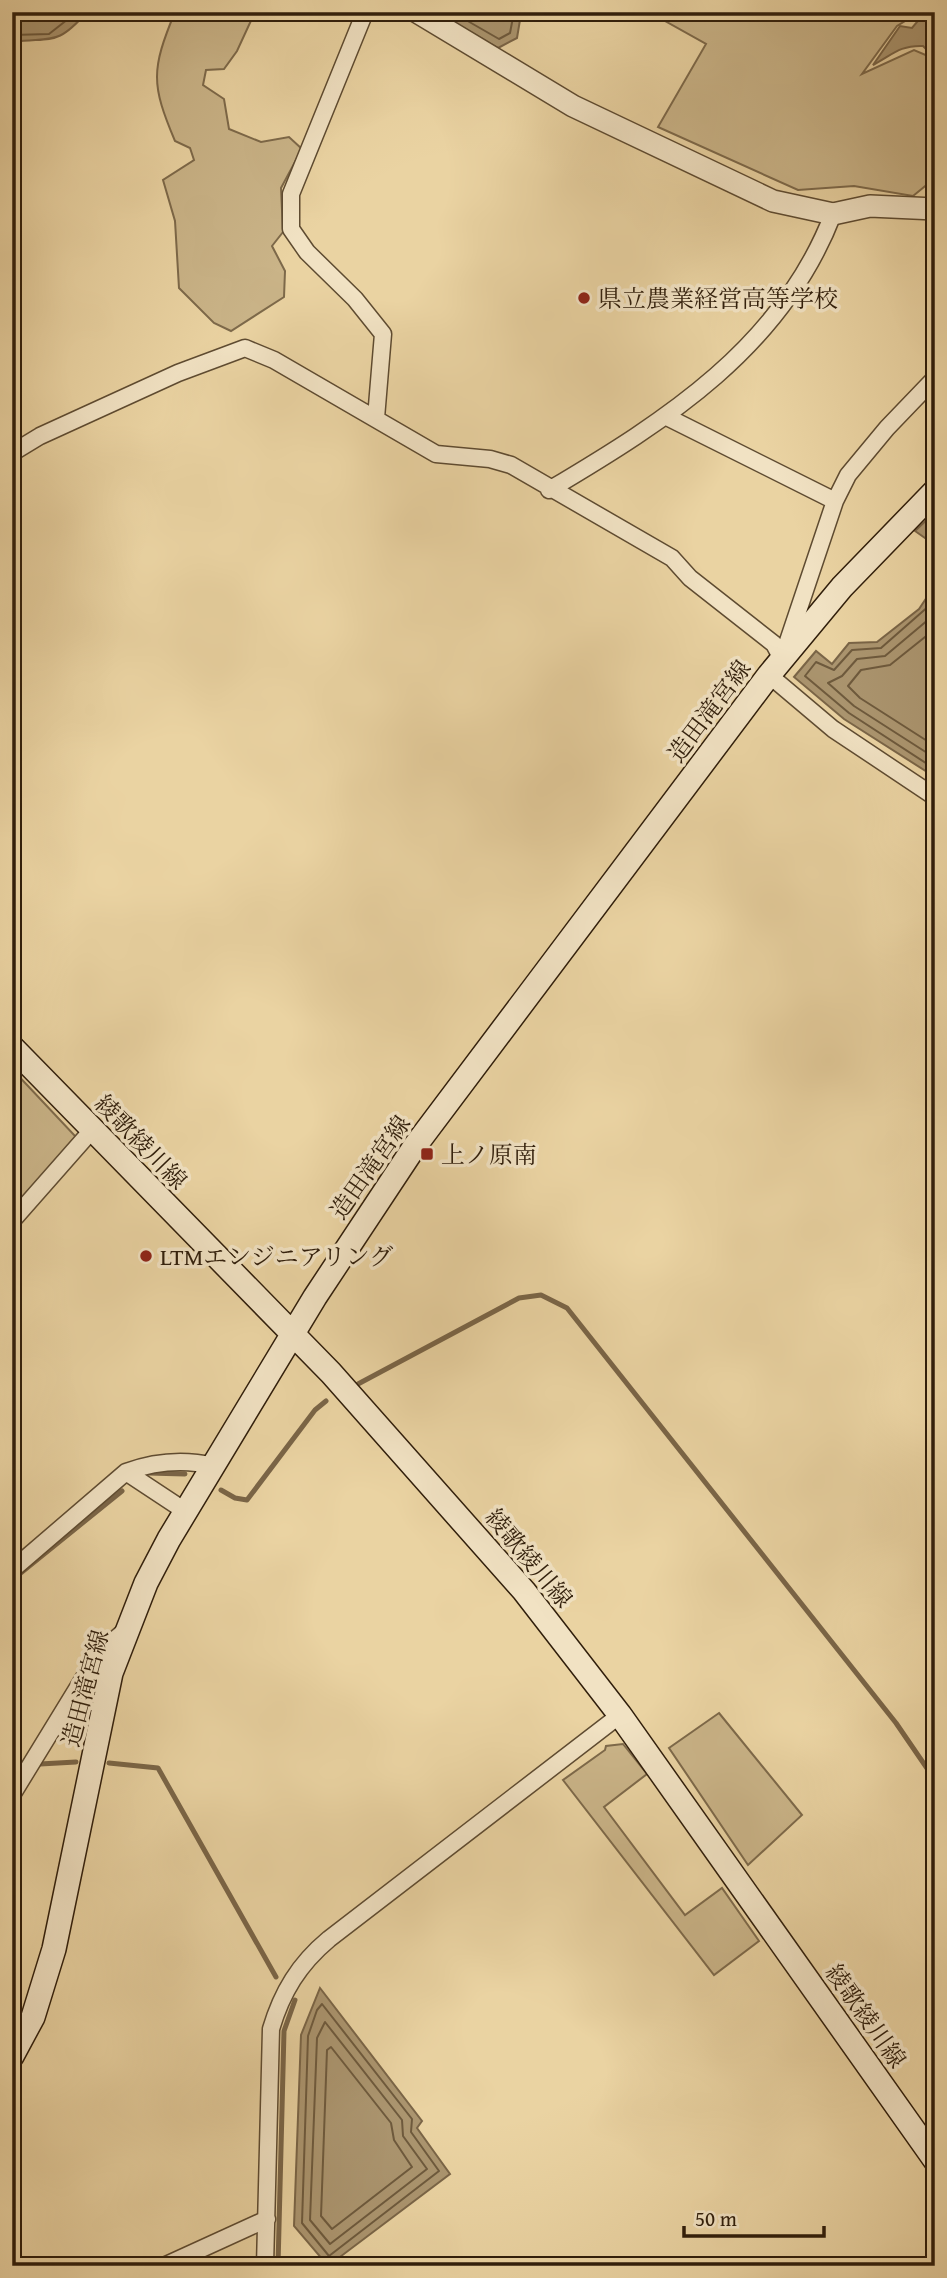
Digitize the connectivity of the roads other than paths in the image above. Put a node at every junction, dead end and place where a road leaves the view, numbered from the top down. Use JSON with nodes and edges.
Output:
{"nodes":[{"id":1,"x":365,"y":12,"type":"edge"},
{"id":2,"x":417,"y":12,"type":"edge"},
{"id":3,"x":935,"y":209,"type":"edge"},
{"id":4,"x":833,"y":214,"type":"junction"},
{"id":5,"x":935,"y":378,"type":"edge"},
{"id":6,"x":667,"y":417,"type":"junction"},
{"id":7,"x":376,"y":418,"type":"junction"},
{"id":8,"x":12,"y":453,"type":"edge"},
{"id":9,"x":549,"y":490,"type":"junction"},
{"id":10,"x":935,"y":491,"type":"edge"},
{"id":11,"x":835,"y":501,"type":"junction"},
{"id":12,"x":775,"y":667,"type":"junction"},
{"id":13,"x":935,"y":797,"type":"edge"},
{"id":14,"x":12,"y":1047,"type":"edge"},
{"id":15,"x":93,"y":1129,"type":"junction"},
{"id":16,"x":12,"y":1221,"type":"edge"},
{"id":17,"x":292,"y":1335,"type":"junction"},
{"id":18,"x":213,"y":1466,"type":"junction"},
{"id":19,"x":126,"y":1472,"type":"junction"},
{"id":20,"x":185,"y":1511,"type":"junction"},
{"id":21,"x":12,"y":1570,"type":"edge"},
{"id":22,"x":127,"y":1629,"type":"junction"},
{"id":23,"x":620,"y":1715,"type":"junction"},
{"id":24,"x":12,"y":1795,"type":"edge"},
{"id":25,"x":12,"y":2056,"type":"edge"},
{"id":26,"x":935,"y":2160,"type":"edge"},
{"id":27,"x":267,"y":2219,"type":"junction"},
{"id":28,"x":164,"y":2266,"type":"edge"},
{"id":29,"x":265,"y":2266,"type":"edge"}],
"edges":[{"from":1,"to":7,"type":"street"},
{"from":2,"to":4,"type":"street"},
{"from":3,"to":4,"type":"street"},
{"from":4,"to":6,"type":"street"},
{"from":5,"to":11,"type":"street"},
{"from":6,"to":9,"type":"street"},
{"from":6,"to":11,"type":"street"},
{"from":7,"to":8,"type":"street"},
{"from":7,"to":9,"type":"street"},
{"from":9,"to":12,"type":"street"},
{"from":10,"to":12,"type":"main road","name":"造田滝宮線"},
{"from":11,"to":12,"type":"street"},
{"from":12,"to":13,"type":"street"},
{"from":12,"to":17,"type":"main road","name":"造田滝宮線"},
{"from":14,"to":15,"type":"main road","name":"綾歌綾川線"},
{"from":15,"to":16,"type":"street"},
{"from":15,"to":17,"type":"main road","name":"綾歌綾川線"},
{"from":17,"to":18,"type":"main road","name":"造田滝宮線"},
{"from":17,"to":23,"type":"main road","name":"綾歌綾川線"},
{"from":18,"to":19,"type":"street"},
{"from":18,"to":20,"type":"main road","name":"造田滝宮線"},
{"from":19,"to":20,"type":"street"},
{"from":19,"to":21,"type":"street"},
{"from":20,"to":22,"type":"main road","name":"造田滝宮線"},
{"from":22,"to":24,"type":"street"},
{"from":22,"to":25,"type":"main road","name":"造田滝宮線"},
{"from":23,"to":26,"type":"main road","name":"綾歌綾川線"},
{"from":23,"to":27,"type":"street"},
{"from":27,"to":28,"type":"street"},
{"from":27,"to":29,"type":"street"}]}
